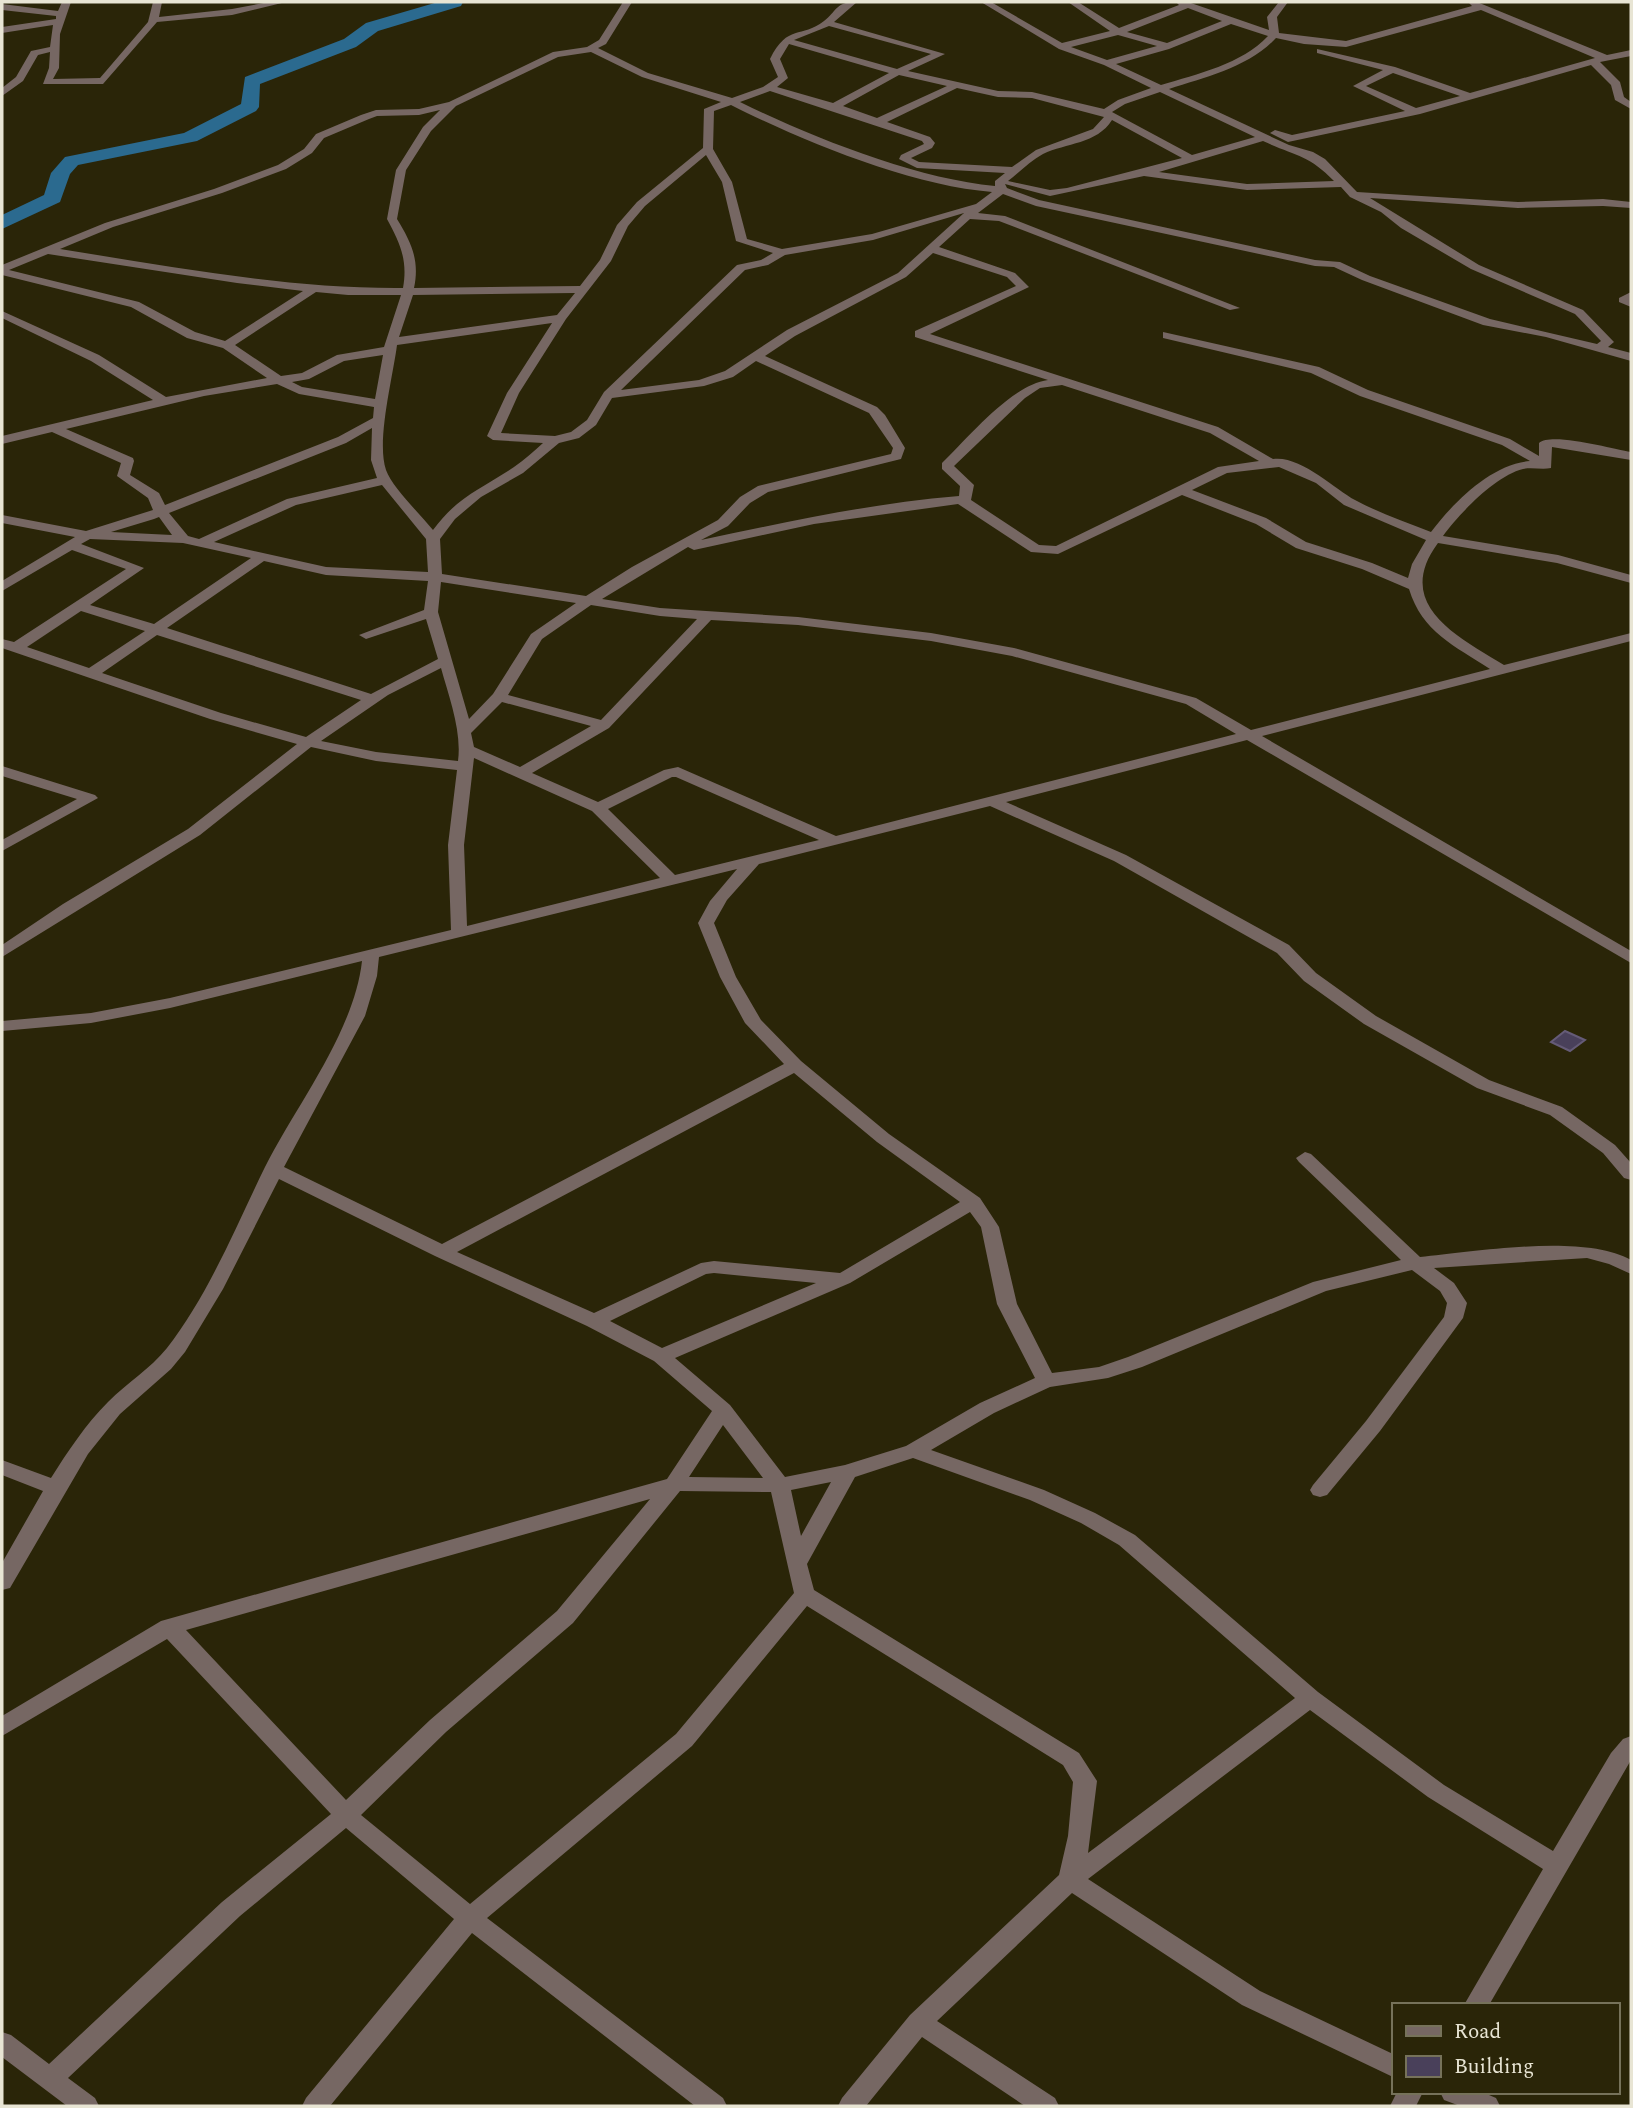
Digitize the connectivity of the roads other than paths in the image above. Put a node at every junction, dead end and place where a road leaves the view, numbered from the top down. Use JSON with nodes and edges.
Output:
{"nodes":[{"id":1,"x":66,"y":2,"type":"edge"},
{"id":2,"x":158,"y":2,"type":"edge"},
{"id":3,"x":281,"y":2,"type":"edge"},
{"id":4,"x":627,"y":2,"type":"edge"},
{"id":5,"x":852,"y":2,"type":"edge"},
{"id":6,"x":985,"y":2,"type":"edge"},
{"id":7,"x":1072,"y":2,"type":"edge"},
{"id":8,"x":1283,"y":2,"type":"edge"},
{"id":9,"x":1469,"y":2,"type":"edge"},
{"id":10,"x":1184,"y":3,"type":"edge"},
{"id":11,"x":2,"y":7,"type":"edge"},
{"id":12,"x":1481,"y":7,"type":"junction"},
{"id":13,"x":60,"y":17,"type":"junction"},
{"id":14,"x":153,"y":20,"type":"junction"},
{"id":15,"x":1231,"y":21,"type":"junction"},
{"id":16,"x":828,"y":23,"type":"junction"},
{"id":17,"x":2,"y":30,"type":"edge"},
{"id":18,"x":1118,"y":32,"type":"junction"},
{"id":19,"x":1274,"y":35,"type":"junction"},
{"id":20,"x":1294,"y":38,"type":"junction"},
{"id":21,"x":789,"y":41,"type":"junction"},
{"id":22,"x":1062,"y":47,"type":"junction"},
{"id":23,"x":1166,"y":47,"type":"junction"},
{"id":24,"x":56,"y":48,"type":"junction"},
{"id":25,"x":592,"y":50,"type":"junction"},
{"id":26,"x":1631,"y":53,"type":"edge"},
{"id":27,"x":1605,"y":58,"type":"junction"},
{"id":28,"x":1593,"y":61,"type":"junction"},
{"id":29,"x":1107,"y":63,"type":"junction"},
{"id":30,"x":1392,"y":69,"type":"junction"},
{"id":31,"x":894,"y":71,"type":"junction"},
{"id":32,"x":958,"y":84,"type":"junction"},
{"id":33,"x":1159,"y":88,"type":"junction"},
{"id":34,"x":770,"y":89,"type":"junction"},
{"id":35,"x":2,"y":93,"type":"edge"},
{"id":36,"x":1468,"y":96,"type":"junction"},
{"id":37,"x":730,"y":102,"type":"junction"},
{"id":38,"x":452,"y":104,"type":"junction"},
{"id":39,"x":1631,"y":106,"type":"edge"},
{"id":40,"x":835,"y":107,"type":"junction"},
{"id":41,"x":1416,"y":112,"type":"junction"},
{"id":42,"x":1106,"y":113,"type":"junction"},
{"id":43,"x":878,"y":122,"type":"junction"},
{"id":44,"x":1239,"y":124,"type":"junction"},
{"id":45,"x":1264,"y":137,"type":"junction"},
{"id":46,"x":708,"y":149,"type":"junction"},
{"id":47,"x":1189,"y":158,"type":"junction"},
{"id":48,"x":1016,"y":171,"type":"junction"},
{"id":49,"x":1143,"y":173,"type":"junction"},
{"id":50,"x":1343,"y":184,"type":"junction"},
{"id":51,"x":1001,"y":186,"type":"junction"},
{"id":52,"x":1354,"y":195,"type":"junction"},
{"id":53,"x":1036,"y":203,"type":"junction"},
{"id":54,"x":983,"y":204,"type":"junction"},
{"id":55,"x":1631,"y":205,"type":"edge"},
{"id":56,"x":967,"y":216,"type":"junction"},
{"id":57,"x":933,"y":249,"type":"junction"},
{"id":58,"x":50,"y":251,"type":"junction"},
{"id":59,"x":782,"y":252,"type":"junction"},
{"id":60,"x":2,"y":270,"type":"edge"},
{"id":61,"x":313,"y":289,"type":"junction"},
{"id":62,"x":583,"y":289,"type":"junction"},
{"id":63,"x":408,"y":291,"type":"junction"},
{"id":64,"x":1631,"y":295,"type":"edge"},
{"id":65,"x":1631,"y":304,"type":"edge"},
{"id":66,"x":1234,"y":307,"type":"dead end"},
{"id":67,"x":2,"y":314,"type":"edge"},
{"id":68,"x":561,"y":318,"type":"junction"},
{"id":69,"x":1167,"y":334,"type":"dead end"},
{"id":70,"x":227,"y":345,"type":"junction"},
{"id":71,"x":390,"y":346,"type":"junction"},
{"id":72,"x":1599,"y":348,"type":"junction"},
{"id":73,"x":755,"y":356,"type":"junction"},
{"id":74,"x":1631,"y":357,"type":"edge"},
{"id":75,"x":278,"y":380,"type":"junction"},
{"id":76,"x":1065,"y":382,"type":"junction"},
{"id":77,"x":608,"y":395,"type":"junction"},
{"id":78,"x":163,"y":401,"type":"junction"},
{"id":79,"x":380,"y":404,"type":"junction"},
{"id":80,"x":378,"y":420,"type":"junction"},
{"id":81,"x":52,"y":428,"type":"junction"},
{"id":82,"x":2,"y":440,"type":"edge"},
{"id":83,"x":555,"y":440,"type":"junction"},
{"id":84,"x":1631,"y":456,"type":"edge"},
{"id":85,"x":1273,"y":465,"type":"junction"},
{"id":86,"x":1546,"y":465,"type":"junction"},
{"id":87,"x":385,"y":480,"type":"junction"},
{"id":88,"x":1180,"y":490,"type":"junction"},
{"id":89,"x":961,"y":500,"type":"junction"},
{"id":90,"x":160,"y":510,"type":"junction"},
{"id":91,"x":2,"y":519,"type":"edge"},
{"id":92,"x":87,"y":535,"type":"junction"},
{"id":93,"x":1433,"y":538,"type":"junction"},
{"id":94,"x":183,"y":540,"type":"junction"},
{"id":95,"x":433,"y":540,"type":"junction"},
{"id":96,"x":200,"y":543,"type":"junction"},
{"id":97,"x":70,"y":545,"type":"junction"},
{"id":98,"x":676,"y":550,"type":"junction"},
{"id":99,"x":263,"y":556,"type":"junction"},
{"id":100,"x":435,"y":577,"type":"junction"},
{"id":101,"x":1631,"y":579,"type":"edge"},
{"id":102,"x":1415,"y":586,"type":"junction"},
{"id":103,"x":2,"y":587,"type":"edge"},
{"id":104,"x":589,"y":602,"type":"junction"},
{"id":105,"x":78,"y":606,"type":"junction"},
{"id":106,"x":431,"y":612,"type":"junction"},
{"id":107,"x":706,"y":617,"type":"junction"},
{"id":108,"x":160,"y":629,"type":"junction"},
{"id":109,"x":366,"y":635,"type":"dead end"},
{"id":110,"x":1631,"y":637,"type":"edge"},
{"id":111,"x":8,"y":645,"type":"edge"},
{"id":112,"x":446,"y":660,"type":"junction"},
{"id":113,"x":1502,"y":670,"type":"junction"},
{"id":114,"x":92,"y":673,"type":"junction"},
{"id":115,"x":499,"y":697,"type":"junction"},
{"id":116,"x":373,"y":699,"type":"junction"},
{"id":117,"x":604,"y":725,"type":"junction"},
{"id":118,"x":464,"y":732,"type":"junction"},
{"id":119,"x":1252,"y":734,"type":"junction"},
{"id":120,"x":309,"y":742,"type":"junction"},
{"id":121,"x":467,"y":749,"type":"junction"},
{"id":122,"x":467,"y":766,"type":"junction"},
{"id":123,"x":2,"y":771,"type":"edge"},
{"id":124,"x":522,"y":772,"type":"junction"},
{"id":125,"x":990,"y":801,"type":"junction"},
{"id":126,"x":598,"y":808,"type":"junction"},
{"id":127,"x":831,"y":839,"type":"junction"},
{"id":128,"x":2,"y":846,"type":"edge"},
{"id":129,"x":755,"y":858,"type":"junction"},
{"id":130,"x":670,"y":879,"type":"junction"},
{"id":131,"x":459,"y":932,"type":"junction"},
{"id":132,"x":2,"y":952,"type":"edge"},
{"id":133,"x":371,"y":955,"type":"junction"},
{"id":134,"x":1631,"y":958,"type":"edge"},
{"id":135,"x":2,"y":1026,"type":"edge"},
{"id":136,"x":795,"y":1065,"type":"junction"},
{"id":137,"x":1305,"y":1158,"type":"dead end"},
{"id":138,"x":273,"y":1169,"type":"junction"},
{"id":139,"x":1631,"y":1174,"type":"edge"},
{"id":140,"x":973,"y":1202,"type":"junction"},
{"id":141,"x":442,"y":1252,"type":"junction"},
{"id":142,"x":1415,"y":1263,"type":"junction"},
{"id":143,"x":1631,"y":1268,"type":"edge"},
{"id":144,"x":843,"y":1279,"type":"junction"},
{"id":145,"x":594,"y":1321,"type":"junction"},
{"id":146,"x":661,"y":1356,"type":"junction"},
{"id":147,"x":1046,"y":1381,"type":"junction"},
{"id":148,"x":723,"y":1410,"type":"junction"},
{"id":149,"x":913,"y":1451,"type":"junction"},
{"id":150,"x":2,"y":1467,"type":"edge"},
{"id":151,"x":847,"y":1472,"type":"junction"},
{"id":152,"x":674,"y":1484,"type":"junction"},
{"id":153,"x":780,"y":1485,"type":"junction"},
{"id":154,"x":55,"y":1488,"type":"junction"},
{"id":155,"x":1320,"y":1490,"type":"dead end"},
{"id":156,"x":796,"y":1563,"type":"junction"},
{"id":157,"x":2,"y":1583,"type":"edge"},
{"id":158,"x":805,"y":1594,"type":"junction"},
{"id":159,"x":169,"y":1627,"type":"junction"},
{"id":160,"x":1310,"y":1698,"type":"junction"},
{"id":161,"x":2,"y":1727,"type":"edge"},
{"id":162,"x":1631,"y":1745,"type":"edge"},
{"id":163,"x":346,"y":1815,"type":"junction"},
{"id":164,"x":1558,"y":1866,"type":"junction"},
{"id":165,"x":1070,"y":1880,"type":"junction"},
{"id":166,"x":469,"y":1919,"type":"junction"},
{"id":167,"x":1477,"y":2003,"type":"edge"},
{"id":168,"x":919,"y":2022,"type":"junction"},
{"id":169,"x":2,"y":2043,"type":"edge"},
{"id":170,"x":1392,"y":2066,"type":"edge"},
{"id":171,"x":50,"y":2079,"type":"junction"},
{"id":172,"x":1458,"y":2094,"type":"edge"},
{"id":173,"x":86,"y":2106,"type":"edge"},
{"id":174,"x":315,"y":2106,"type":"edge"},
{"id":175,"x":715,"y":2106,"type":"edge"},
{"id":176,"x":851,"y":2106,"type":"edge"},
{"id":177,"x":1046,"y":2106,"type":"edge"},
{"id":178,"x":1487,"y":2106,"type":"edge"}],
"edges":[{"from":1,"to":13,"type":"street"},
{"from":2,"to":14,"type":"street"},
{"from":3,"to":14,"type":"street"},
{"from":4,"to":25,"type":"street"},
{"from":5,"to":16,"type":"street"},
{"from":6,"to":22,"type":"street"},
{"from":7,"to":18,"type":"street"},
{"from":8,"to":19,"type":"street"},
{"from":9,"to":12,"type":"street"},
{"from":10,"to":15,"type":"street"},
{"from":10,"to":18,"type":"street"},
{"from":11,"to":13,"type":"street"},
{"from":12,"to":20,"type":"street"},
{"from":12,"to":27,"type":"street"},
{"from":13,"to":17,"type":"street"},
{"from":13,"to":24,"type":"street"},
{"from":14,"to":24,"type":"street"},
{"from":15,"to":19,"type":"street"},
{"from":15,"to":23,"type":"street"},
{"from":16,"to":21,"type":"street"},
{"from":16,"to":31,"type":"street"},
{"from":18,"to":22,"type":"street"},
{"from":18,"to":23,"type":"street"},
{"from":19,"to":20,"type":"street"},
{"from":19,"to":33,"type":"street"},
{"from":20,"to":30,"type":"street"},
{"from":21,"to":31,"type":"street"},
{"from":21,"to":34,"type":"street"},
{"from":22,"to":29,"type":"street"},
{"from":23,"to":29,"type":"street"},
{"from":24,"to":35,"type":"street"},
{"from":25,"to":37,"type":"street"},
{"from":25,"to":38,"type":"street"},
{"from":26,"to":27,"type":"street"},
{"from":27,"to":28,"type":"street"},
{"from":28,"to":36,"type":"street"},
{"from":28,"to":39,"type":"street"},
{"from":29,"to":33,"type":"street"},
{"from":30,"to":36,"type":"street"},
{"from":30,"to":41,"type":"street"},
{"from":31,"to":32,"type":"street"},
{"from":31,"to":40,"type":"street"},
{"from":32,"to":42,"type":"street"},
{"from":32,"to":43,"type":"street"},
{"from":33,"to":42,"type":"street"},
{"from":33,"to":44,"type":"street"},
{"from":34,"to":37,"type":"street"},
{"from":34,"to":40,"type":"street"},
{"from":36,"to":41,"type":"street"},
{"from":37,"to":46,"type":"street"},
{"from":37,"to":51,"type":"street"},
{"from":38,"to":58,"type":"street"},
{"from":38,"to":63,"type":"street"},
{"from":40,"to":43,"type":"street"},
{"from":41,"to":44,"type":"street"},
{"from":42,"to":47,"type":"street"},
{"from":42,"to":48,"type":"street"},
{"from":43,"to":48,"type":"street"},
{"from":44,"to":45,"type":"street"},
{"from":45,"to":47,"type":"street"},
{"from":45,"to":50,"type":"street"},
{"from":46,"to":59,"type":"street"},
{"from":46,"to":62,"type":"street"},
{"from":47,"to":49,"type":"street"},
{"from":48,"to":51,"type":"street"},
{"from":49,"to":50,"type":"street"},
{"from":49,"to":51,"type":"street"},
{"from":50,"to":52,"type":"street"},
{"from":51,"to":53,"type":"street"},
{"from":51,"to":54,"type":"street"},
{"from":52,"to":55,"type":"street"},
{"from":52,"to":72,"type":"street"},
{"from":53,"to":54,"type":"street"},
{"from":53,"to":72,"type":"street"},
{"from":54,"to":56,"type":"street"},
{"from":54,"to":59,"type":"street"},
{"from":56,"to":57,"type":"street"},
{"from":56,"to":66,"type":"street"},
{"from":57,"to":73,"type":"street"},
{"from":57,"to":76,"type":"street"},
{"from":58,"to":60,"type":"street"},
{"from":58,"to":61,"type":"street"},
{"from":59,"to":77,"type":"street"},
{"from":60,"to":70,"type":"street"},
{"from":61,"to":63,"type":"street"},
{"from":61,"to":70,"type":"street"},
{"from":62,"to":63,"type":"street"},
{"from":62,"to":68,"type":"street"},
{"from":63,"to":71,"type":"street"},
{"from":64,"to":65,"type":"street"},
{"from":67,"to":78,"type":"street"},
{"from":68,"to":71,"type":"street"},
{"from":68,"to":83,"type":"street"},
{"from":69,"to":86,"type":"street"},
{"from":70,"to":75,"type":"street"},
{"from":71,"to":75,"type":"street"},
{"from":71,"to":79,"type":"street"},
{"from":72,"to":74,"type":"street"},
{"from":73,"to":77,"type":"street"},
{"from":73,"to":98,"type":"street"},
{"from":75,"to":78,"type":"street"},
{"from":75,"to":79,"type":"street"},
{"from":76,"to":85,"type":"street"},
{"from":76,"to":89,"type":"street"},
{"from":77,"to":83,"type":"street"},
{"from":78,"to":81,"type":"street"},
{"from":79,"to":80,"type":"street"},
{"from":80,"to":87,"type":"street"},
{"from":80,"to":90,"type":"street"},
{"from":81,"to":82,"type":"street"},
{"from":81,"to":90,"type":"street"},
{"from":83,"to":95,"type":"street"},
{"from":84,"to":86,"type":"street"},
{"from":85,"to":88,"type":"street"},
{"from":85,"to":93,"type":"street"},
{"from":86,"to":93,"type":"street"},
{"from":87,"to":95,"type":"street"},
{"from":87,"to":96,"type":"street"},
{"from":88,"to":89,"type":"street"},
{"from":88,"to":102,"type":"street"},
{"from":89,"to":98,"type":"street"},
{"from":90,"to":92,"type":"street"},
{"from":90,"to":94,"type":"street"},
{"from":91,"to":92,"type":"street"},
{"from":92,"to":94,"type":"street"},
{"from":92,"to":97,"type":"street"},
{"from":93,"to":101,"type":"street"},
{"from":93,"to":102,"type":"street"},
{"from":94,"to":96,"type":"street"},
{"from":95,"to":100,"type":"street"},
{"from":96,"to":99,"type":"street"},
{"from":97,"to":103,"type":"street"},
{"from":97,"to":105,"type":"street"},
{"from":98,"to":104,"type":"street"},
{"from":99,"to":100,"type":"street"},
{"from":99,"to":108,"type":"street"},
{"from":100,"to":104,"type":"street"},
{"from":100,"to":106,"type":"street"},
{"from":102,"to":113,"type":"street"},
{"from":104,"to":107,"type":"street"},
{"from":104,"to":115,"type":"street"},
{"from":105,"to":108,"type":"street"},
{"from":105,"to":111,"type":"street"},
{"from":106,"to":109,"type":"street"},
{"from":106,"to":112,"type":"street"},
{"from":107,"to":117,"type":"street"},
{"from":107,"to":119,"type":"street"},
{"from":108,"to":114,"type":"street"},
{"from":108,"to":116,"type":"street"},
{"from":110,"to":113,"type":"street"},
{"from":111,"to":114,"type":"street"},
{"from":112,"to":116,"type":"street"},
{"from":112,"to":118,"type":"street"},
{"from":113,"to":119,"type":"street"},
{"from":114,"to":120,"type":"street"},
{"from":115,"to":117,"type":"street"},
{"from":115,"to":118,"type":"street"},
{"from":116,"to":120,"type":"street"},
{"from":117,"to":124,"type":"street"},
{"from":118,"to":121,"type":"street"},
{"from":119,"to":125,"type":"street"},
{"from":119,"to":134,"type":"street"},
{"from":120,"to":122,"type":"street"},
{"from":120,"to":132,"type":"street"},
{"from":121,"to":122,"type":"street"},
{"from":121,"to":124,"type":"street"},
{"from":122,"to":131,"type":"street"},
{"from":123,"to":128,"type":"street"},
{"from":124,"to":126,"type":"street"},
{"from":125,"to":127,"type":"street"},
{"from":125,"to":139,"type":"street"},
{"from":126,"to":127,"type":"street"},
{"from":126,"to":130,"type":"street"},
{"from":127,"to":129,"type":"street"},
{"from":129,"to":130,"type":"street"},
{"from":129,"to":136,"type":"street"},
{"from":130,"to":131,"type":"street"},
{"from":131,"to":133,"type":"street"},
{"from":133,"to":135,"type":"street"},
{"from":133,"to":138,"type":"street"},
{"from":136,"to":140,"type":"street"},
{"from":136,"to":141,"type":"street"},
{"from":137,"to":142,"type":"street"},
{"from":138,"to":141,"type":"street"},
{"from":138,"to":154,"type":"street"},
{"from":140,"to":144,"type":"street"},
{"from":140,"to":147,"type":"street"},
{"from":141,"to":145,"type":"street"},
{"from":142,"to":143,"type":"street"},
{"from":142,"to":147,"type":"street"},
{"from":142,"to":155,"type":"street"},
{"from":144,"to":145,"type":"street"},
{"from":144,"to":146,"type":"street"},
{"from":145,"to":146,"type":"street"},
{"from":146,"to":148,"type":"street"},
{"from":147,"to":149,"type":"street"},
{"from":148,"to":152,"type":"street"},
{"from":148,"to":153,"type":"street"},
{"from":149,"to":151,"type":"street"},
{"from":149,"to":160,"type":"street"},
{"from":150,"to":154,"type":"street"},
{"from":151,"to":153,"type":"street"},
{"from":151,"to":156,"type":"street"},
{"from":152,"to":153,"type":"street"},
{"from":152,"to":159,"type":"street"},
{"from":152,"to":163,"type":"street"},
{"from":153,"to":156,"type":"street"},
{"from":154,"to":157,"type":"street"},
{"from":156,"to":158,"type":"street"},
{"from":158,"to":165,"type":"street"},
{"from":158,"to":166,"type":"street"},
{"from":159,"to":161,"type":"street"},
{"from":159,"to":163,"type":"street"},
{"from":160,"to":164,"type":"street"},
{"from":160,"to":165,"type":"street"},
{"from":162,"to":164,"type":"street"},
{"from":163,"to":166,"type":"street"},
{"from":163,"to":171,"type":"street"},
{"from":164,"to":167,"type":"street"},
{"from":165,"to":168,"type":"street"},
{"from":165,"to":170,"type":"street"},
{"from":166,"to":174,"type":"street"},
{"from":166,"to":175,"type":"street"},
{"from":168,"to":176,"type":"street"},
{"from":168,"to":177,"type":"street"},
{"from":169,"to":171,"type":"street"},
{"from":171,"to":173,"type":"street"},
{"from":172,"to":178,"type":"street"}]}
